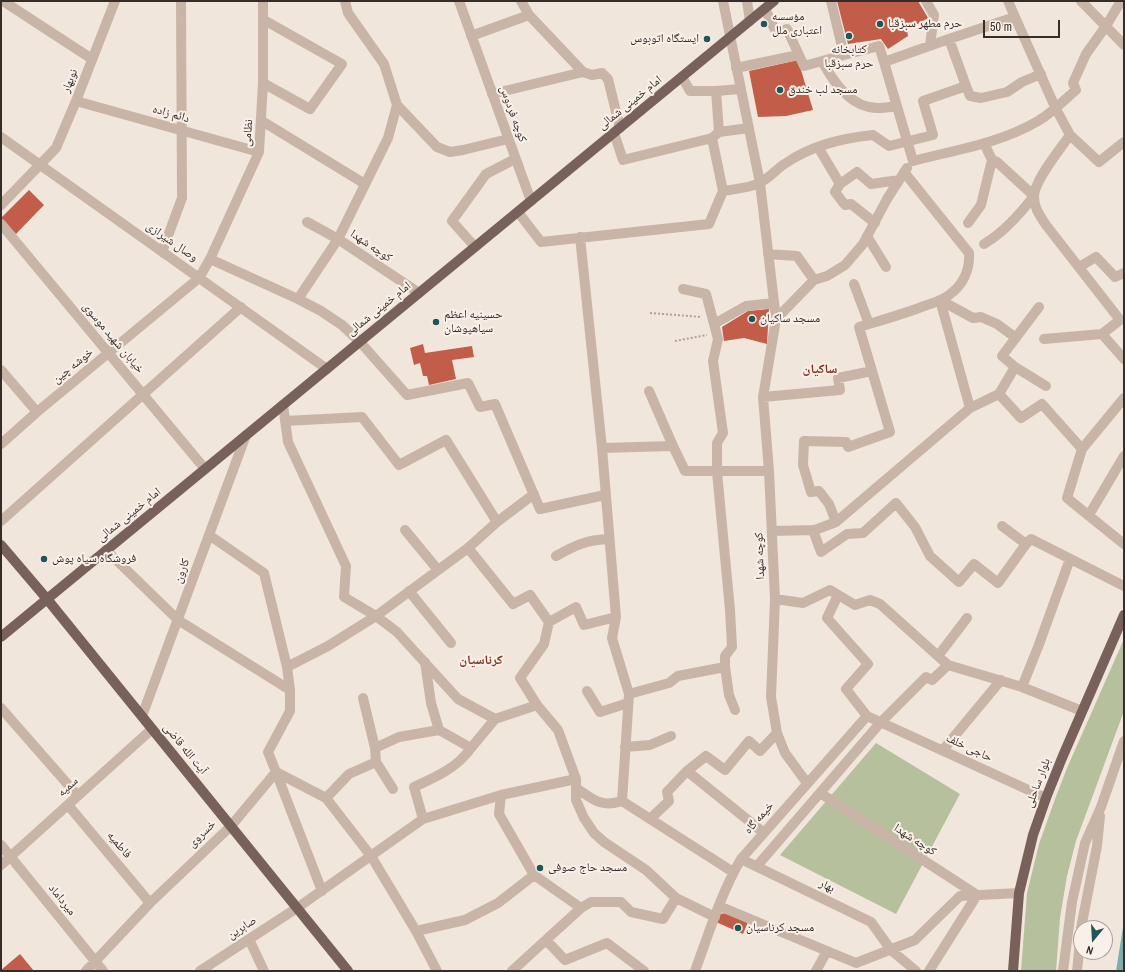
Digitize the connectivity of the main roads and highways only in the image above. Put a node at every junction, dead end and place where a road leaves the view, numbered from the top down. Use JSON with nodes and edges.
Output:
{"nodes":[{"id":1,"x":774,"y":1,"type":"edge"},
{"id":2,"x":1,"y":545,"type":"edge"},
{"id":3,"x":47,"y":599,"type":"junction"},
{"id":4,"x":1124,"y":615,"type":"edge"},
{"id":5,"x":1,"y":637,"type":"edge"},
{"id":6,"x":348,"y":971,"type":"edge"},
{"id":7,"x":1013,"y":971,"type":"edge"}],
"edges":[{"from":1,"to":3,"type":"main road","name":"امام خمینی شمالی"},
{"from":2,"to":3,"type":"main road","name":"آیت الله قاضی"},
{"from":3,"to":5,"type":"main road","name":"امام خمینی شمالی"},
{"from":3,"to":6,"type":"main road","name":"آیت الله قاضی"},
{"from":4,"to":7,"type":"main road","name":"بلوار ساحلی"}]}
